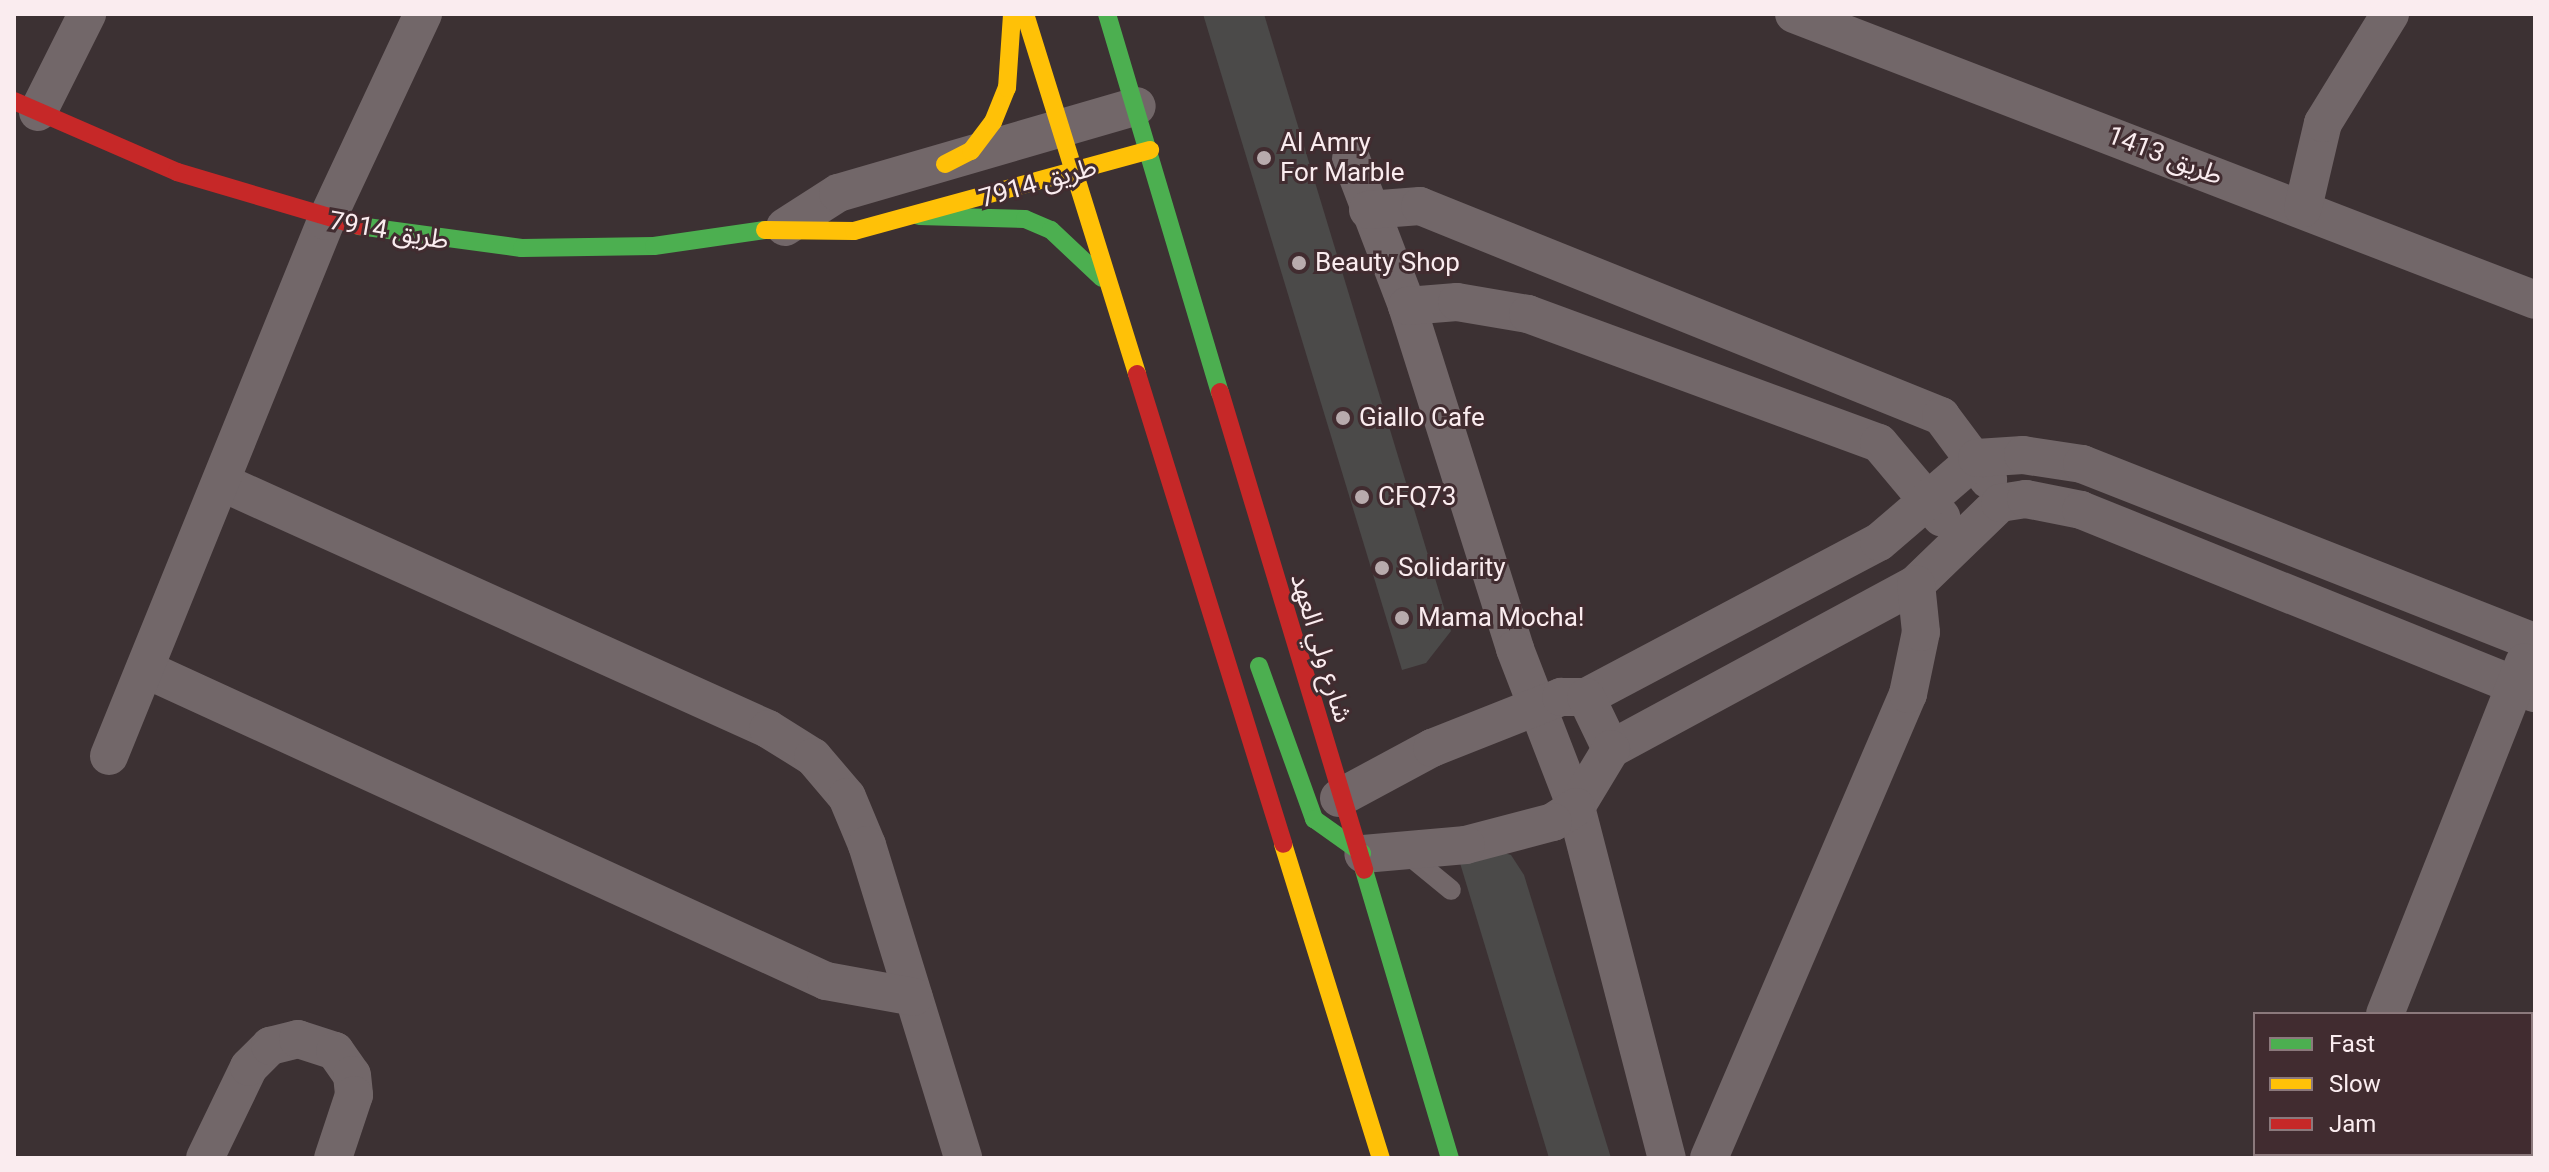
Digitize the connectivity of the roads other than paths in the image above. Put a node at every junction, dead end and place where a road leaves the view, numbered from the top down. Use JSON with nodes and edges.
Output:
{"nodes":[{"id":1,"x":87,"y":14,"type":"edge"},
{"id":2,"x":423,"y":14,"type":"edge"},
{"id":3,"x":1012,"y":14,"type":"edge"},
{"id":4,"x":1025,"y":14,"type":"edge"},
{"id":5,"x":1107,"y":14,"type":"edge"},
{"id":6,"x":1794,"y":14,"type":"edge"},
{"id":7,"x":2390,"y":14,"type":"edge"},
{"id":8,"x":26,"y":106,"type":"edge"},
{"id":9,"x":1137,"y":106,"type":"junction"},
{"id":10,"x":1061,"y":131,"type":"junction"},
{"id":11,"x":1150,"y":150,"type":"junction"},
{"id":12,"x":1351,"y":159,"type":"dead end"},
{"id":13,"x":945,"y":164,"type":"junction"},
{"id":14,"x":1074,"y":174,"type":"junction"},
{"id":15,"x":2303,"y":208,"type":"junction"},
{"id":16,"x":1368,"y":210,"type":"junction"},
{"id":17,"x":919,"y":216,"type":"junction"},
{"id":18,"x":326,"y":221,"type":"junction"},
{"id":19,"x":785,"y":227,"type":"junction"},
{"id":20,"x":1106,"y":283,"type":"junction"},
{"id":21,"x":2535,"y":300,"type":"edge"},
{"id":22,"x":1407,"y":306,"type":"junction"},
{"id":23,"x":1977,"y":458,"type":"junction"},
{"id":24,"x":221,"y":482,"type":"junction"},
{"id":25,"x":1172,"y":489,"type":"junction"},
{"id":26,"x":1926,"y":500,"type":"junction"},
{"id":27,"x":2000,"y":503,"type":"junction"},
{"id":28,"x":1959,"y":538,"type":"junction"},
{"id":29,"x":1222,"y":575,"type":"dead end"},
{"id":30,"x":1916,"y":584,"type":"junction"},
{"id":31,"x":2534,"y":642,"type":"edge"},
{"id":32,"x":1253,"y":648,"type":"dead end"},
{"id":33,"x":145,"y":669,"type":"junction"},
{"id":34,"x":2525,"y":689,"type":"edge"},
{"id":35,"x":1586,"y":697,"type":"junction"},
{"id":36,"x":1539,"y":705,"type":"junction"},
{"id":37,"x":1611,"y":749,"type":"junction"},
{"id":38,"x":109,"y":756,"type":"dead end"},
{"id":39,"x":1339,"y":798,"type":"junction"},
{"id":40,"x":1576,"y":807,"type":"junction"},
{"id":41,"x":1402,"y":851,"type":"junction"},
{"id":42,"x":1363,"y":854,"type":"junction"},
{"id":43,"x":1451,"y":890,"type":"dead end"},
{"id":44,"x":914,"y":997,"type":"junction"},
{"id":45,"x":2386,"y":1012,"type":"edge"},
{"id":46,"x":205,"y":1158,"type":"edge"},
{"id":47,"x":333,"y":1158,"type":"edge"},
{"id":48,"x":963,"y":1158,"type":"edge"},
{"id":49,"x":1381,"y":1158,"type":"edge"},
{"id":50,"x":1450,"y":1158,"type":"edge"},
{"id":51,"x":1667,"y":1158,"type":"edge"},
{"id":52,"x":1709,"y":1158,"type":"edge"}],
"edges":[{"from":1,"to":8,"type":"street"},
{"from":2,"to":18,"type":"street"},
{"from":3,"to":13,"type":"main road"},
{"from":4,"to":10,"type":"main road"},
{"from":5,"to":9,"type":"main road"},
{"from":6,"to":15,"type":"street","name":"طريق 1413"},
{"from":7,"to":15,"type":"street"},
{"from":8,"to":18,"type":"main road","name":"طريق 7914"},
{"from":9,"to":10,"type":"street","name":"طريق 7914"},
{"from":9,"to":11,"type":"main road","name":"شارع ولي العهد"},
{"from":10,"to":13,"type":"street","name":"طريق 7914"},
{"from":10,"to":14,"type":"main road"},
{"from":11,"to":14,"type":"main road","name":"طريق 7914"},
{"from":11,"to":39,"type":"main road","name":"شارع ولي العهد"},
{"from":12,"to":16,"type":"street"},
{"from":13,"to":19,"type":"street","name":"طريق 7914"},
{"from":14,"to":17,"type":"main road","name":"طريق 7914"},
{"from":14,"to":20,"type":"main road"},
{"from":15,"to":21,"type":"street","name":"طريق 1413"},
{"from":16,"to":22,"type":"street"},
{"from":16,"to":23,"type":"street"},
{"from":17,"to":19,"type":"main road","name":"طريق 7914"},
{"from":17,"to":20,"type":"main road"},
{"from":18,"to":19,"type":"main road","name":"طريق 7914"},
{"from":18,"to":24,"type":"street"},
{"from":20,"to":25,"type":"main road"},
{"from":22,"to":26,"type":"street"},
{"from":22,"to":36,"type":"street"},
{"from":23,"to":26,"type":"street"},
{"from":23,"to":27,"type":"street"},
{"from":23,"to":31,"type":"street"},
{"from":24,"to":33,"type":"street"},
{"from":24,"to":44,"type":"street"},
{"from":25,"to":29,"type":"main road"},
{"from":25,"to":49,"type":"main road"},
{"from":26,"to":28,"type":"street"},
{"from":26,"to":35,"type":"street"},
{"from":27,"to":28,"type":"street"},
{"from":27,"to":34,"type":"street"},
{"from":28,"to":30,"type":"street"},
{"from":30,"to":37,"type":"street"},
{"from":30,"to":52,"type":"street"},
{"from":31,"to":34,"type":"street"},
{"from":32,"to":42,"type":"main road"},
{"from":33,"to":38,"type":"street"},
{"from":33,"to":44,"type":"street"},
{"from":34,"to":45,"type":"street"},
{"from":35,"to":36,"type":"street"},
{"from":35,"to":37,"type":"street"},
{"from":36,"to":39,"type":"street"},
{"from":36,"to":40,"type":"street"},
{"from":37,"to":40,"type":"street"},
{"from":39,"to":42,"type":"main road","name":"شارع ولي العهد"},
{"from":40,"to":41,"type":"street"},
{"from":40,"to":51,"type":"street"},
{"from":41,"to":42,"type":"street"},
{"from":41,"to":43,"type":"lane"},
{"from":42,"to":50,"type":"main road","name":"شارع ولي العهد"},
{"from":44,"to":48,"type":"street"},
{"from":46,"to":47,"type":"street"}]}
